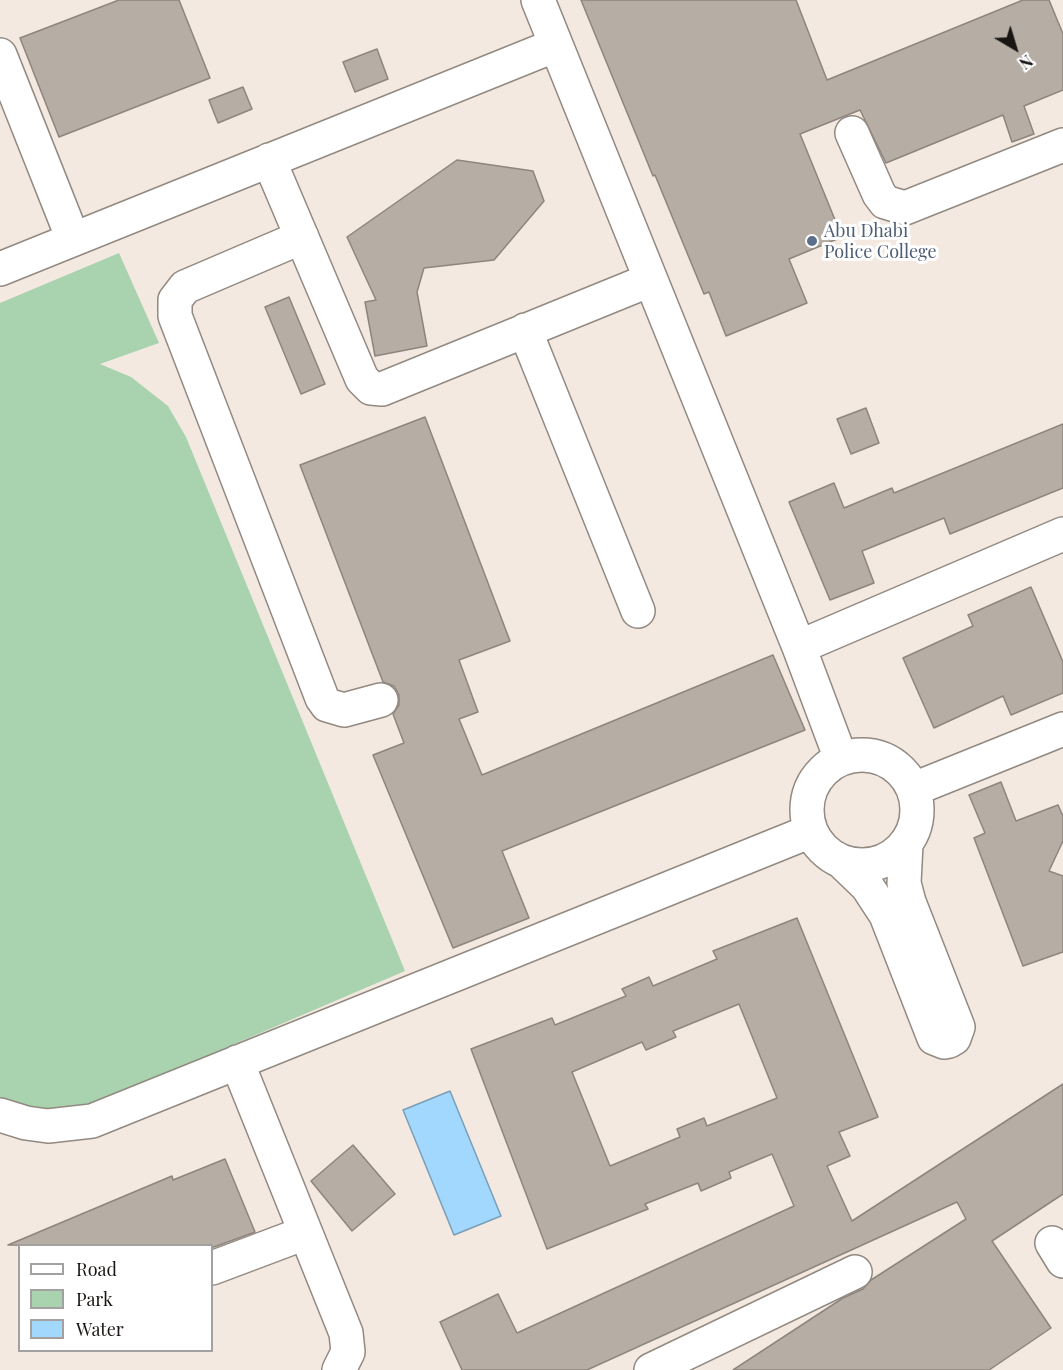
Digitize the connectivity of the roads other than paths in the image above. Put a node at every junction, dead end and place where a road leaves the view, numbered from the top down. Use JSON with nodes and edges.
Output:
{"nodes":[{"id":1,"x":538,"y":0,"type":"edge"},
{"id":2,"x":556,"y":45,"type":"junction"},
{"id":3,"x":0,"y":55,"type":"edge"},
{"id":4,"x":852,"y":133,"type":"dead end"},
{"id":5,"x":1063,"y":145,"type":"edge"},
{"id":6,"x":269,"y":160,"type":"junction"},
{"id":7,"x":302,"y":237,"type":"junction"},
{"id":8,"x":73,"y":239,"type":"junction"},
{"id":9,"x":0,"y":269,"type":"edge"},
{"id":10,"x":650,"y":280,"type":"junction"},
{"id":11,"x":525,"y":330,"type":"junction"},
{"id":12,"x":1063,"y":534,"type":"edge"},
{"id":13,"x":639,"y":611,"type":"dead end"},
{"id":14,"x":799,"y":647,"type":"junction"},
{"id":15,"x":381,"y":700,"type":"dead end"},
{"id":16,"x":1063,"y":729,"type":"edge"},
{"id":17,"x":841,"y":759,"type":"junction"},
{"id":18,"x":914,"y":789,"type":"junction"},
{"id":19,"x":811,"y":831,"type":"junction"},
{"id":20,"x":906,"y":844,"type":"junction"},
{"id":21,"x":840,"y":861,"type":"junction"},
{"id":22,"x":237,"y":1062,"type":"junction"},
{"id":23,"x":0,"y":1115,"type":"edge"},
{"id":24,"x":305,"y":1233,"type":"junction"},
{"id":25,"x":213,"y":1268,"type":"edge"},
{"id":26,"x":855,"y":1272,"type":"dead end"},
{"id":27,"x":339,"y":1370,"type":"edge"},
{"id":28,"x":651,"y":1370,"type":"edge"}],
"edges":[{"from":1,"to":2,"type":"lane"},
{"from":2,"to":6,"type":"lane"},
{"from":2,"to":10,"type":"lane"},
{"from":3,"to":8,"type":"lane"},
{"from":4,"to":5,"type":"lane"},
{"from":6,"to":7,"type":"lane"},
{"from":6,"to":8,"type":"lane"},
{"from":7,"to":11,"type":"lane"},
{"from":7,"to":15,"type":"lane"},
{"from":8,"to":9,"type":"lane"},
{"from":10,"to":11,"type":"lane"},
{"from":10,"to":14,"type":"lane"},
{"from":11,"to":13,"type":"lane"},
{"from":12,"to":14,"type":"lane"},
{"from":14,"to":17,"type":"lane"},
{"from":16,"to":18,"type":"lane"},
{"from":17,"to":18,"type":"lane"},
{"from":17,"to":19,"type":"lane"},
{"from":18,"to":20,"type":"lane"},
{"from":19,"to":21,"type":"lane"},
{"from":19,"to":22,"type":"lane"},
{"from":20,"to":21,"type":"lane"},
{"from":20,"to":21,"type":"lane"},
{"from":22,"to":23,"type":"lane"},
{"from":22,"to":24,"type":"lane"},
{"from":24,"to":25,"type":"lane"},
{"from":24,"to":27,"type":"lane"},
{"from":26,"to":28,"type":"lane"}]}
